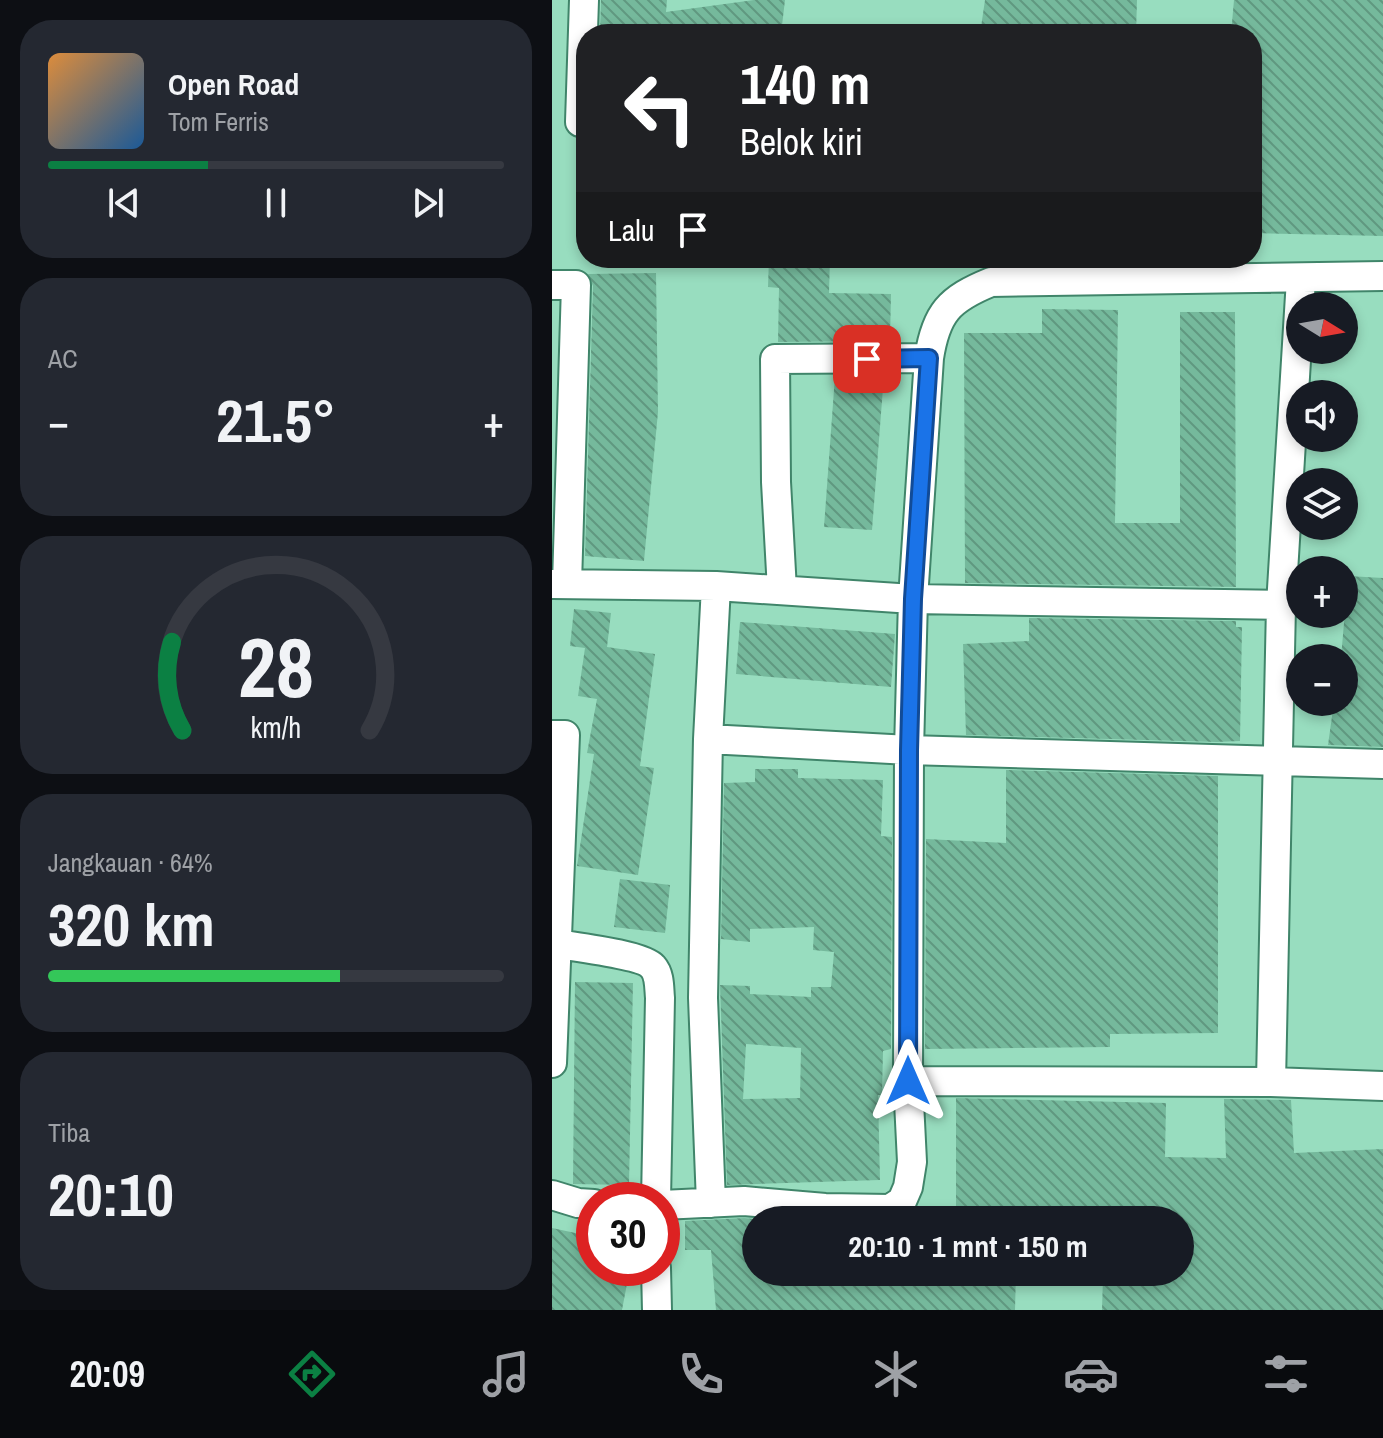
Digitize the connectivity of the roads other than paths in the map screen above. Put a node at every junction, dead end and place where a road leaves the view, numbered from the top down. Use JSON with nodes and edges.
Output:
{"nodes":[{"id":1,"x":584,"y":0,"type":"edge"},
{"id":2,"x":583,"y":24,"type":"edge"},
{"id":3,"x":1383,"y":276,"type":"edge"},
{"id":4,"x":1301,"y":279,"type":"junction"},
{"id":5,"x":552,"y":285,"type":"edge"},
{"id":6,"x":929,"y":358,"type":"junction"},
{"id":7,"x":560,"y":584,"type":"edge"},
{"id":8,"x":709,"y":586,"type":"junction"},
{"id":9,"x":782,"y":590,"type":"junction"},
{"id":10,"x":913,"y":599,"type":"junction"},
{"id":11,"x":1281,"y":605,"type":"junction"},
{"id":12,"x":552,"y":735,"type":"edge"},
{"id":13,"x":708,"y":739,"type":"junction"},
{"id":14,"x":909,"y":750,"type":"junction"},
{"id":15,"x":1278,"y":759,"type":"junction"},
{"id":16,"x":1383,"y":764,"type":"edge"},
{"id":17,"x":558,"y":944,"type":"junction"},
{"id":18,"x":664,"y":998,"type":"junction"},
{"id":19,"x":701,"y":998,"type":"junction"},
{"id":20,"x":552,"y":1063,"type":"edge"},
{"id":21,"x":908,"y":1081,"type":"junction"},
{"id":22,"x":1271,"y":1082,"type":"junction"},
{"id":23,"x":1383,"y":1086,"type":"edge"},
{"id":24,"x":552,"y":1195,"type":"edge"},
{"id":25,"x":576,"y":1202,"type":"edge"},
{"id":26,"x":681,"y":1203,"type":"edge"},
{"id":27,"x":656,"y":1286,"type":"edge"},
{"id":28,"x":657,"y":1310,"type":"edge"}],
"edges":[{"from":1,"to":2,"type":"street"},
{"from":3,"to":4,"type":"street"},
{"from":4,"to":6,"type":"street"},
{"from":4,"to":11,"type":"street"},
{"from":5,"to":7,"type":"street"},
{"from":6,"to":9,"type":"street"},
{"from":6,"to":10,"type":"street"},
{"from":7,"to":8,"type":"street"},
{"from":8,"to":9,"type":"street"},
{"from":8,"to":13,"type":"street"},
{"from":9,"to":10,"type":"street"},
{"from":10,"to":11,"type":"street"},
{"from":10,"to":14,"type":"street"},
{"from":11,"to":15,"type":"street"},
{"from":12,"to":17,"type":"street"},
{"from":13,"to":14,"type":"street"},
{"from":13,"to":19,"type":"street"},
{"from":14,"to":15,"type":"street"},
{"from":14,"to":21,"type":"street"},
{"from":15,"to":16,"type":"street"},
{"from":15,"to":22,"type":"street"},
{"from":17,"to":18,"type":"street"},
{"from":17,"to":20,"type":"street"},
{"from":18,"to":19,"type":"street"},
{"from":18,"to":26,"type":"street"},
{"from":19,"to":26,"type":"street"},
{"from":21,"to":22,"type":"street"},
{"from":21,"to":26,"type":"street"},
{"from":22,"to":23,"type":"street"},
{"from":24,"to":25,"type":"street"},
{"from":27,"to":28,"type":"street"}]}
